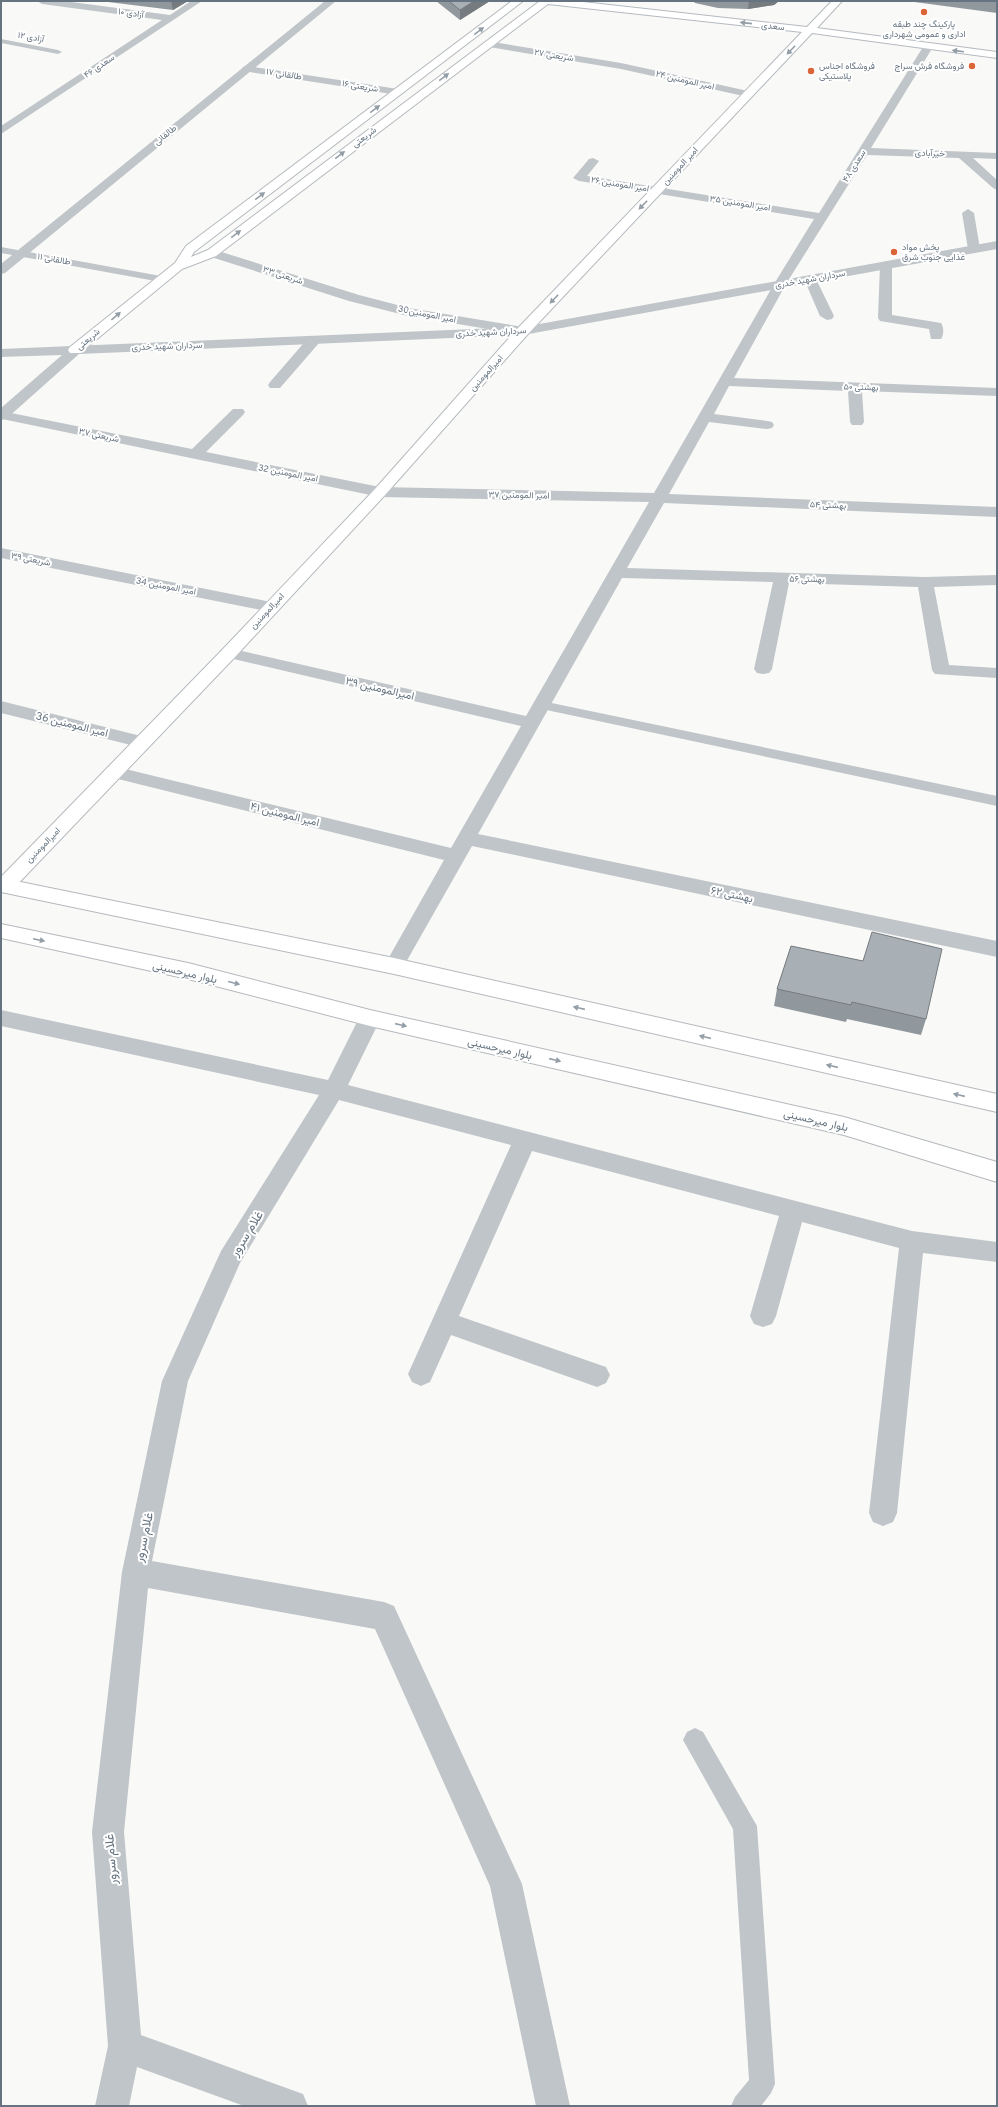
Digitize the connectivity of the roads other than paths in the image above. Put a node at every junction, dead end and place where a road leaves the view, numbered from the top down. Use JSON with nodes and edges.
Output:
{"nodes":[{"id":1,"x":42,"y":1,"type":"edge"},
{"id":2,"x":197,"y":1,"type":"edge"},
{"id":3,"x":331,"y":1,"type":"edge"},
{"id":4,"x":518,"y":1,"type":"edge"},
{"id":5,"x":547,"y":1,"type":"edge"},
{"id":6,"x":837,"y":1,"type":"edge"},
{"id":7,"x":172,"y":18,"type":"junction"},
{"id":8,"x":809,"y":30,"type":"junction"},
{"id":9,"x":1,"y":42,"type":"edge"},
{"id":10,"x":487,"y":44,"type":"junction"},
{"id":11,"x":928,"y":47,"type":"junction"},
{"id":12,"x":58,"y":52,"type":"dead end"},
{"id":13,"x":997,"y":55,"type":"edge"},
{"id":14,"x":622,"y":66,"type":"joint"},
{"id":15,"x":247,"y":69,"type":"junction"},
{"id":16,"x":322,"y":80,"type":"joint"},
{"id":17,"x":398,"y":92,"type":"junction"},
{"id":18,"x":748,"y":94,"type":"junction"},
{"id":19,"x":1,"y":131,"type":"edge"},
{"id":20,"x":863,"y":151,"type":"junction"},
{"id":21,"x":961,"y":154,"type":"junction"},
{"id":22,"x":997,"y":156,"type":"edge"},
{"id":23,"x":593,"y":161,"type":"dead end"},
{"id":24,"x":997,"y":186,"type":"edge"},
{"id":25,"x":658,"y":190,"type":"junction"},
{"id":26,"x":968,"y":213,"type":"dead end"},
{"id":27,"x":823,"y":217,"type":"junction"},
{"id":28,"x":997,"y":245,"type":"edge"},
{"id":29,"x":974,"y":249,"type":"junction"},
{"id":30,"x":1,"y":250,"type":"edge"},
{"id":31,"x":20,"y":253,"type":"junction"},
{"id":32,"x":212,"y":253,"type":"junction"},
{"id":33,"x":886,"y":265,"type":"junction"},
{"id":34,"x":178,"y":266,"type":"junction"},
{"id":35,"x":1,"y":270,"type":"edge"},
{"id":36,"x":161,"y":279,"type":"junction"},
{"id":37,"x":810,"y":279,"type":"junction"},
{"id":38,"x":780,"y":284,"type":"junction"},
{"id":39,"x":354,"y":298,"type":"joint"},
{"id":40,"x":827,"y":316,"type":"dead end"},
{"id":41,"x":523,"y":331,"type":"junction"},
{"id":42,"x":936,"y":336,"type":"dead end"},
{"id":43,"x":314,"y":340,"type":"junction"},
{"id":44,"x":75,"y":350,"type":"junction"},
{"id":45,"x":1,"y":353,"type":"edge"},
{"id":46,"x":725,"y":382,"type":"junction"},
{"id":47,"x":275,"y":385,"type":"dead end"},
{"id":48,"x":855,"y":387,"type":"junction"},
{"id":49,"x":997,"y":392,"type":"edge"},
{"id":50,"x":238,"y":412,"type":"dead end"},
{"id":51,"x":2,"y":415,"type":"edge"},
{"id":52,"x":706,"y":417,"type":"junction"},
{"id":53,"x":857,"y":422,"type":"dead end"},
{"id":54,"x":767,"y":425,"type":"dead end"},
{"id":55,"x":196,"y":454,"type":"junction"},
{"id":56,"x":380,"y":492,"type":"junction"},
{"id":57,"x":659,"y":498,"type":"junction"},
{"id":58,"x":997,"y":512,"type":"edge"},
{"id":59,"x":1,"y":553,"type":"edge"},
{"id":60,"x":61,"y":565,"type":"joint"},
{"id":61,"x":617,"y":573,"type":"junction"},
{"id":62,"x":782,"y":578,"type":"junction"},
{"id":63,"x":997,"y":580,"type":"edge"},
{"id":64,"x":925,"y":582,"type":"junction"},
{"id":65,"x":271,"y":607,"type":"junction"},
{"id":66,"x":229,"y":652,"type":"junction"},
{"id":67,"x":763,"y":670,"type":"dead end"},
{"id":68,"x":997,"y":673,"type":"edge"},
{"id":69,"x":542,"y":705,"type":"junction"},
{"id":70,"x":1,"y":707,"type":"edge"},
{"id":71,"x":532,"y":723,"type":"junction"},
{"id":72,"x":143,"y":742,"type":"junction"},
{"id":73,"x":113,"y":772,"type":"junction"},
{"id":74,"x":997,"y":801,"type":"edge"},
{"id":75,"x":466,"y":838,"type":"junction"},
{"id":76,"x":456,"y":856,"type":"junction"},
{"id":77,"x":3,"y":885,"type":"edge"},
{"id":78,"x":1,"y":931,"type":"edge"},
{"id":79,"x":997,"y":949,"type":"edge"},
{"id":80,"x":394,"y":966,"type":"junction"},
{"id":81,"x":1,"y":1018,"type":"edge"},
{"id":82,"x":370,"y":1018,"type":"junction"},
{"id":83,"x":334,"y":1090,"type":"junction"},
{"id":84,"x":997,"y":1103,"type":"edge"},
{"id":85,"x":525,"y":1140,"type":"junction"},
{"id":86,"x":997,"y":1172,"type":"edge"},
{"id":87,"x":793,"y":1210,"type":"junction"},
{"id":88,"x":912,"y":1241,"type":"junction"},
{"id":89,"x":997,"y":1252,"type":"edge"},
{"id":90,"x":763,"y":1316,"type":"dead end"},
{"id":91,"x":444,"y":1322,"type":"junction"},
{"id":92,"x":421,"y":1374,"type":"dead end"},
{"id":93,"x":597,"y":1375,"type":"dead end"},
{"id":94,"x":883,"y":1513,"type":"dead end"},
{"id":95,"x":136,"y":1572,"type":"junction"},
{"id":96,"x":694,"y":1740,"type":"dead end"},
{"id":97,"x":124,"y":2046,"type":"junction"},
{"id":98,"x":112,"y":2106,"type":"edge"},
{"id":99,"x":291,"y":2106,"type":"edge"},
{"id":100,"x":552,"y":2106,"type":"edge"},
{"id":101,"x":744,"y":2106,"type":"edge"}],
"edges":[{"from":1,"to":7,"type":"street","name":"آزادی ۱۰"},
{"from":2,"to":7,"type":"street","name":"سعدی ۴۶"},
{"from":3,"to":15,"type":"street","name":"طالقانی"},
{"from":17,"to":4,"type":"main road","name":"شریعتی","one_way":true},
{"from":8,"to":5,"type":"main road","name":"سعدی","one_way":true},
{"from":5,"to":10,"type":"main road","name":"شریعتی"},
{"from":6,"to":8,"type":"main road","name":"امیر المومنین"},
{"from":7,"to":19,"type":"street","name":"سعدی ۴۶"},
{"from":8,"to":11,"type":"main road","name":"سعدی"},
{"from":8,"to":18,"type":"main road","name":"امیر المومنین","one_way":true},
{"from":9,"to":12,"type":"lane","name":"آزادی ۱۲"},
{"from":10,"to":14,"type":"street","name":"شریعتی ۲۷"},
{"from":32,"to":10,"type":"main road","name":"شریعتی","one_way":true},
{"from":13,"to":11,"type":"main road","name":"سعدی","one_way":true},
{"from":11,"to":20,"type":"street","name":"سعدی ۴۸"},
{"from":14,"to":18,"type":"street","name":"امیر المومنین ۲۴"},
{"from":15,"to":16,"type":"street","name":"طالقانی ۱۷"},
{"from":15,"to":31,"type":"street","name":"طالقانی"},
{"from":16,"to":17,"type":"street","name":"شریعتی ۱۶"},
{"from":34,"to":17,"type":"main road","name":"شریعتی","one_way":true},
{"from":18,"to":25,"type":"main road","name":"امیر المومنین"},
{"from":20,"to":21,"type":"street","name":"خیرآبادی"},
{"from":20,"to":27,"type":"street","name":"سعدی ۴۸"},
{"from":21,"to":22,"type":"street","name":"خیرآبادی"},
{"from":21,"to":24,"type":"street"},
{"from":23,"to":25,"type":"street","name":"امیر المومنین ۲۶"},
{"from":25,"to":27,"type":"street","name":"امیر المومنین ۳۵"},
{"from":25,"to":41,"type":"main road","name":"امیر المومنین","one_way":true},
{"from":26,"to":29,"type":"street"},
{"from":27,"to":38,"type":"street","name":"سعدی ۴۸"},
{"from":28,"to":29,"type":"street","name":"سرداران شهید خدری"},
{"from":29,"to":33,"type":"street","name":"سرداران شهید خدری"},
{"from":30,"to":31,"type":"lane","name":"طالقانی ۱۱"},
{"from":31,"to":35,"type":"street","name":"طالقانی"},
{"from":31,"to":36,"type":"lane","name":"طالقانی ۱۱"},
{"from":32,"to":34,"type":"main road","name":"شریعتی"},
{"from":32,"to":39,"type":"street","name":"شریعتی ۳۳"},
{"from":33,"to":37,"type":"street","name":"سرداران شهید خدری"},
{"from":33,"to":42,"type":"street"},
{"from":34,"to":36,"type":"main road","name":"شریعتی"},
{"from":44,"to":36,"type":"main road","name":"شریعتی","one_way":true},
{"from":37,"to":38,"type":"street","name":"سرداران شهید خدری"},
{"from":37,"to":40,"type":"street"},
{"from":38,"to":41,"type":"street","name":"سرداران شهید خدری"},
{"from":38,"to":46,"type":"street","name":"سعدی ۴۸"},
{"from":39,"to":41,"type":"street","name":"امیر المومنین30"},
{"from":41,"to":43,"type":"street","name":"سرداران شهید خدری"},
{"from":41,"to":56,"type":"main road","name":"امیرالمومنین"},
{"from":43,"to":44,"type":"street","name":"سرداران شهید خدری"},
{"from":43,"to":47,"type":"street"},
{"from":44,"to":45,"type":"street","name":"سرداران شهید خدری"},
{"from":44,"to":51,"type":"street","name":"شریعتی"},
{"from":46,"to":48,"type":"street","name":"بهشتی ۵۰"},
{"from":46,"to":52,"type":"street","name":"سعدی ۴۸"},
{"from":48,"to":49,"type":"street","name":"بهشتی ۵۰"},
{"from":48,"to":53,"type":"street"},
{"from":50,"to":55,"type":"street"},
{"from":51,"to":55,"type":"street","name":"شریعتی ۳۷"},
{"from":52,"to":54,"type":"street"},
{"from":52,"to":57,"type":"street","name":"سعدی ۴۸"},
{"from":55,"to":56,"type":"street","name":"امیر المومنین 32"},
{"from":56,"to":57,"type":"street","name":"امیر المومنین ۳۷"},
{"from":56,"to":65,"type":"main road","name":"امیرالمومنین"},
{"from":57,"to":58,"type":"street","name":"بهشتی ۵۴"},
{"from":57,"to":61,"type":"street","name":"سعدی ۴۸"},
{"from":59,"to":60,"type":"street","name":"شریعتی ۳۹"},
{"from":60,"to":65,"type":"street","name":"امیر المومنین 34"},
{"from":61,"to":62,"type":"street","name":"بهشتی ۵۶"},
{"from":61,"to":69,"type":"street","name":"سعدی ۴۸"},
{"from":62,"to":64,"type":"street","name":"بهشتی ۵۶"},
{"from":62,"to":67,"type":"street"},
{"from":63,"to":64,"type":"street","name":"بهشتی ۵۶"},
{"from":64,"to":68,"type":"street"},
{"from":65,"to":66,"type":"main road","name":"امیرالمومنین"},
{"from":66,"to":71,"type":"street","name":"امیرالمومنین ۳۹"},
{"from":66,"to":72,"type":"main road","name":"امیرالمومنین"},
{"from":69,"to":71,"type":"street","name":"سعدی ۴۸"},
{"from":69,"to":74,"type":"lane"},
{"from":70,"to":72,"type":"street","name":"امیر المومنین 36"},
{"from":71,"to":75,"type":"street","name":"سعدی ۴۸"},
{"from":72,"to":73,"type":"main road","name":"امیرالمومنین"},
{"from":73,"to":76,"type":"street","name":"امیر المومنین ۴۱"},
{"from":73,"to":77,"type":"main road","name":"امیرالمومنین"},
{"from":75,"to":76,"type":"street","name":"سعدی ۴۸"},
{"from":75,"to":79,"type":"street","name":"بهشتی ۶۲"},
{"from":76,"to":80,"type":"street","name":"سعدی ۴۸"},
{"from":77,"to":80,"type":"main road"},
{"from":78,"to":82,"type":"main road","name":"بلوار میرحسینی","one_way":true},
{"from":84,"to":80,"type":"main road","one_way":true},
{"from":81,"to":83,"type":"street"},
{"from":82,"to":83,"type":"street","name":"غلام سرور"},
{"from":82,"to":86,"type":"main road","name":"بلوار میرحسینی","one_way":true},
{"from":83,"to":85,"type":"street"},
{"from":83,"to":95,"type":"street","name":"غلام سرور"},
{"from":85,"to":87,"type":"street"},
{"from":85,"to":91,"type":"street"},
{"from":87,"to":88,"type":"street"},
{"from":87,"to":90,"type":"street"},
{"from":88,"to":89,"type":"street"},
{"from":88,"to":94,"type":"street"},
{"from":91,"to":92,"type":"street"},
{"from":91,"to":93,"type":"street"},
{"from":95,"to":97,"type":"street","name":"غلام سرور"},
{"from":95,"to":100,"type":"street"},
{"from":96,"to":101,"type":"lane"},
{"from":97,"to":98,"type":"street","name":"غلام سرور"},
{"from":97,"to":99,"type":"street"}]}
